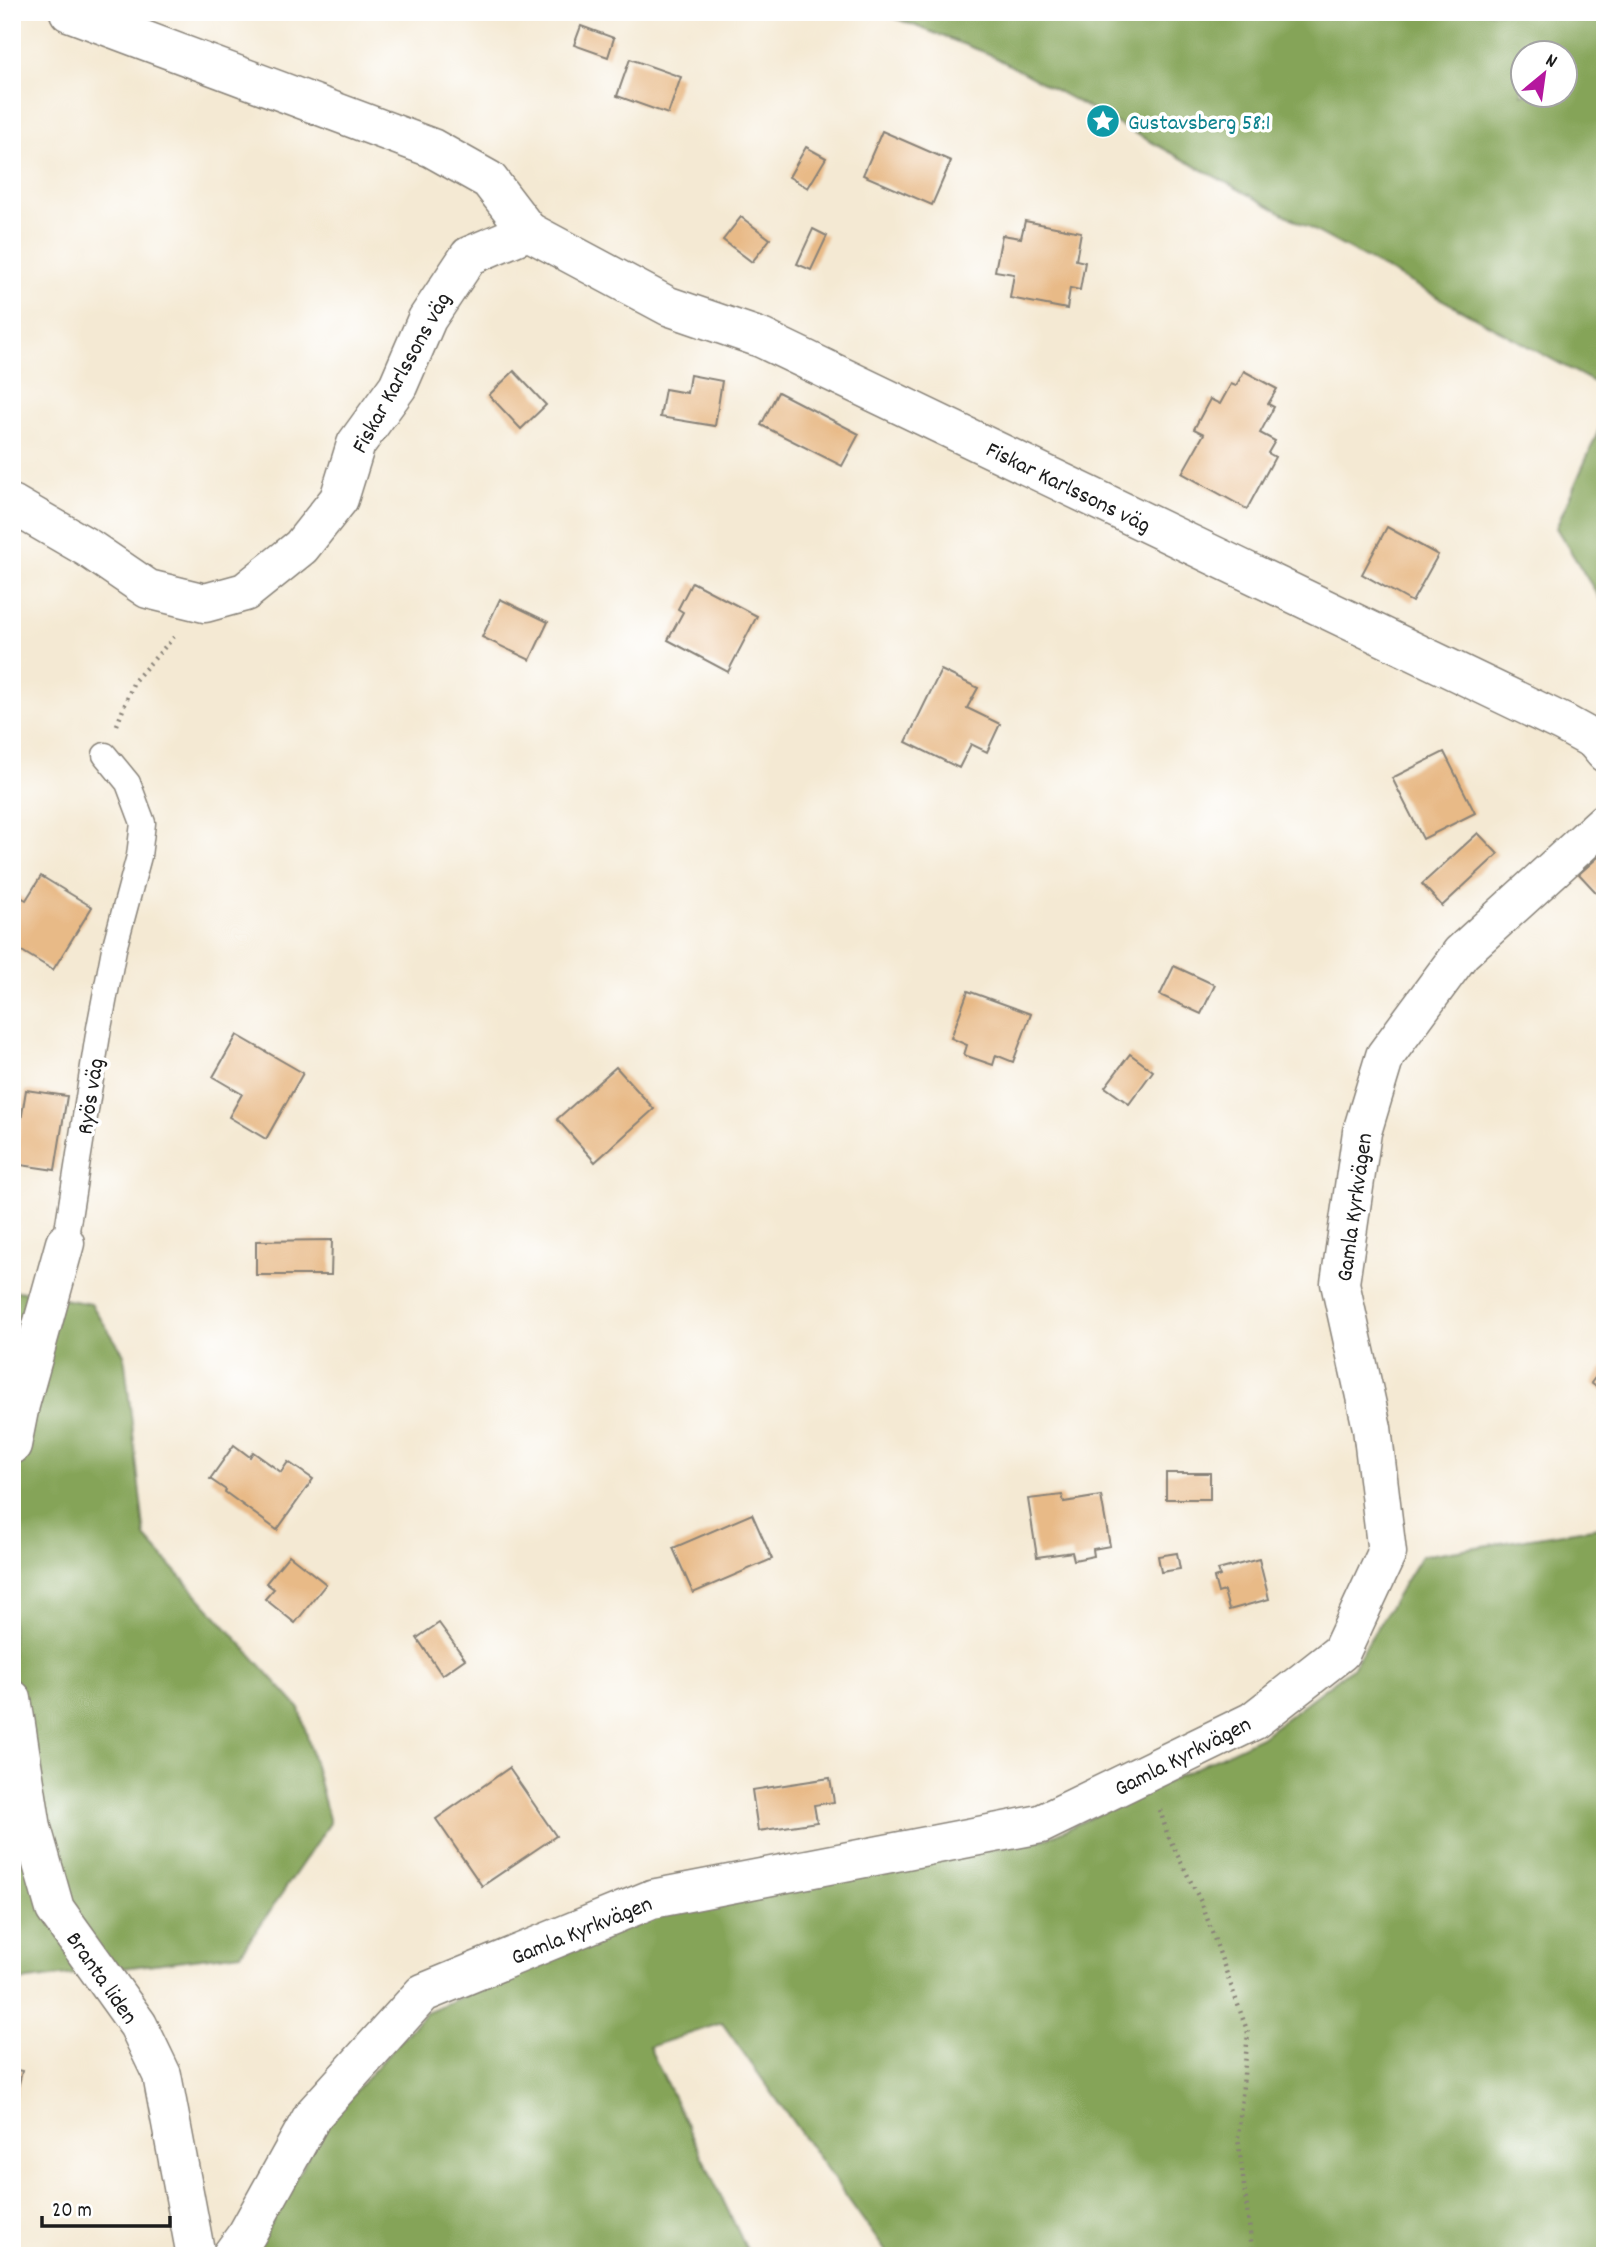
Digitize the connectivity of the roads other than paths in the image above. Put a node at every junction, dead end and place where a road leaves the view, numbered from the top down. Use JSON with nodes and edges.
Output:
{"nodes":[{"id":1,"x":69,"y":12,"type":"edge"},
{"id":2,"x":528,"y":231,"type":"junction"},
{"id":3,"x":12,"y":504,"type":"edge"},
{"id":4,"x":1605,"y":753,"type":"edge"},
{"id":5,"x":105,"y":755,"type":"road end"},
{"id":6,"x":1605,"y":822,"type":"edge"},
{"id":7,"x":65,"y":1243,"type":"joint"},
{"id":8,"x":12,"y":1445,"type":"edge"},
{"id":9,"x":12,"y":1699,"type":"edge"},
{"id":10,"x":196,"y":2256,"type":"edge"},
{"id":11,"x":231,"y":2256,"type":"edge"}],
"edges":[{"from":1,"to":2,"type":"street","name":"Fiskar Karlssons väg"},
{"from":2,"to":3,"type":"street","name":"Fiskar Karlssons väg"},
{"from":2,"to":4,"type":"street","name":"Fiskar Karlssons väg"},
{"from":5,"to":7,"type":"lane","name":"Ryös väg"},
{"from":6,"to":11,"type":"street","name":"Gamla Kyrkvägen"},
{"from":7,"to":8,"type":"street","name":"Ryös väg"},
{"from":9,"to":10,"type":"street","name":"Branta liden"}]}
